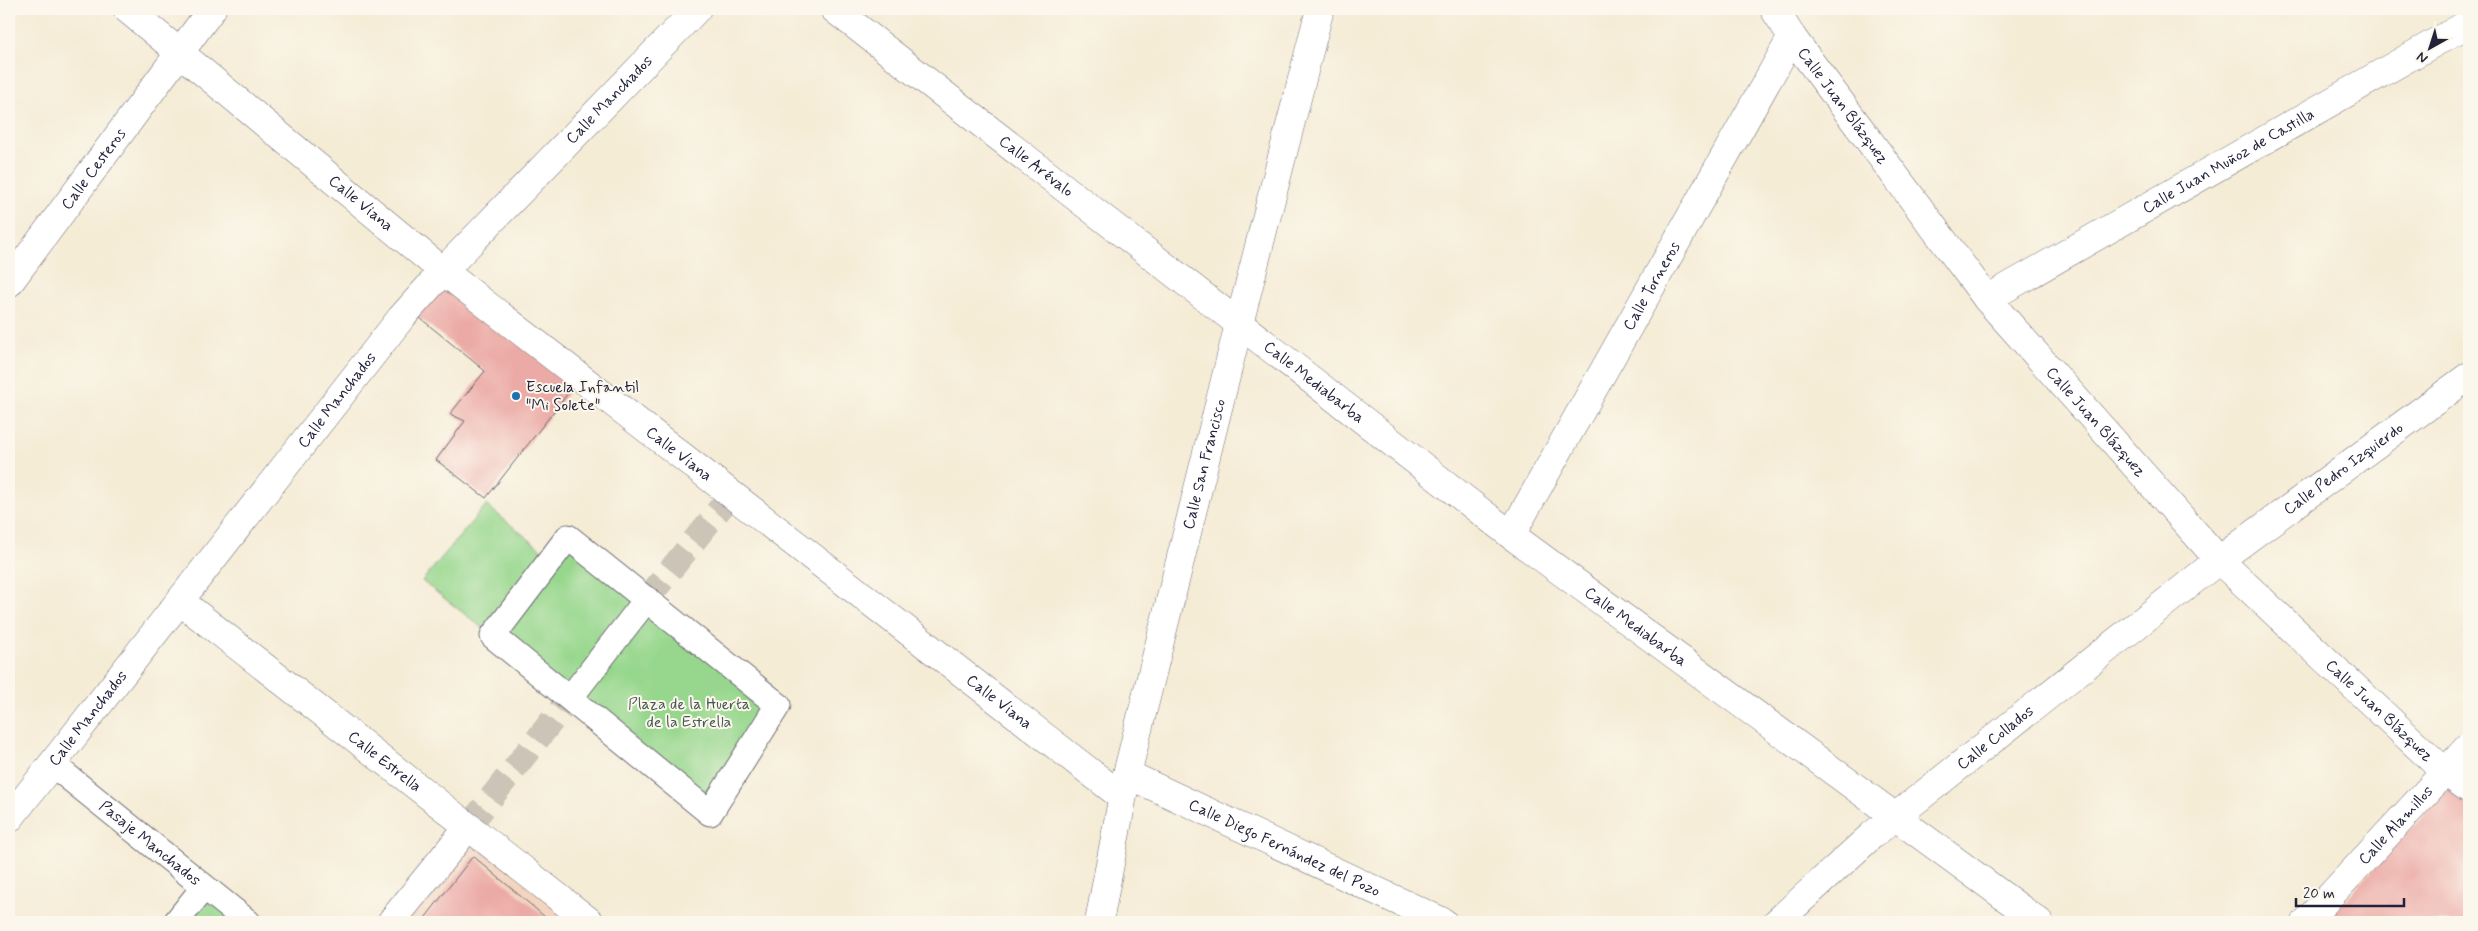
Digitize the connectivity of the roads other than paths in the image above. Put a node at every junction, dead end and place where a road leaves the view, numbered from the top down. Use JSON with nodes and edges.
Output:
{"nodes":[{"id":1,"x":127,"y":9,"type":"edge"},
{"id":2,"x":212,"y":9,"type":"edge"},
{"id":3,"x":697,"y":9,"type":"edge"},
{"id":4,"x":834,"y":9,"type":"edge"},
{"id":5,"x":1320,"y":9,"type":"edge"},
{"id":6,"x":1774,"y":9,"type":"edge"},
{"id":7,"x":2469,"y":23,"type":"edge"},
{"id":8,"x":1792,"y":37,"type":"junction"},
{"id":9,"x":179,"y":53,"type":"junction"},
{"id":10,"x":442,"y":271,"type":"junction"},
{"id":11,"x":9,"y":283,"type":"edge"},
{"id":12,"x":1987,"y":299,"type":"junction"},
{"id":13,"x":1238,"y":324,"type":"junction"},
{"id":14,"x":2469,"y":376,"type":"edge"},
{"id":15,"x":1511,"y":535,"type":"junction"},
{"id":16,"x":2219,"y":560,"type":"junction"},
{"id":17,"x":647,"y":599,"type":"junction"},
{"id":18,"x":180,"y":601,"type":"junction"},
{"id":19,"x":570,"y":698,"type":"junction"},
{"id":20,"x":2469,"y":746,"type":"edge"},
{"id":21,"x":52,"y":764,"type":"junction"},
{"id":22,"x":2444,"y":771,"type":"junction"},
{"id":23,"x":1124,"y":785,"type":"junction"},
{"id":24,"x":2469,"y":789,"type":"edge"},
{"id":25,"x":1895,"y":817,"type":"junction"},
{"id":26,"x":9,"y":819,"type":"edge"},
{"id":27,"x":468,"y":827,"type":"junction"},
{"id":28,"x":204,"y":887,"type":"junction"},
{"id":29,"x":176,"y":922,"type":"edge"},
{"id":30,"x":248,"y":922,"type":"edge"},
{"id":31,"x":391,"y":922,"type":"edge"},
{"id":32,"x":590,"y":922,"type":"edge"},
{"id":33,"x":1099,"y":922,"type":"edge"},
{"id":34,"x":1443,"y":922,"type":"edge"},
{"id":35,"x":1777,"y":922,"type":"edge"},
{"id":36,"x":2039,"y":922,"type":"edge"},
{"id":37,"x":2306,"y":922,"type":"edge"}],
"edges":[{"from":1,"to":9,"type":"street","name":"Calle Viana"},
{"from":2,"to":9,"type":"street","name":"Calle Cesteros"},
{"from":3,"to":10,"type":"street","name":"Calle Manchados"},
{"from":4,"to":13,"type":"street","name":"Calle Arévalo"},
{"from":5,"to":13,"type":"street","name":"Calle San Francisco"},
{"from":6,"to":8,"type":"street","name":"Calle Juan Blázquez"},
{"from":7,"to":12,"type":"street","name":"Calle Juan Muñoz de Castilla"},
{"from":8,"to":12,"type":"street","name":"Calle Juan Blázquez"},
{"from":8,"to":15,"type":"street","name":"Calle Torneros"},
{"from":9,"to":10,"type":"street","name":"Calle Viana"},
{"from":9,"to":11,"type":"street","name":"Calle Cesteros"},
{"from":10,"to":18,"type":"street","name":"Calle Manchados"},
{"from":10,"to":23,"type":"street","name":"Calle Viana"},
{"from":12,"to":16,"type":"street","name":"Calle Juan Blázquez"},
{"from":13,"to":15,"type":"street","name":"Calle Mediabarba"},
{"from":13,"to":23,"type":"street","name":"Calle San Francisco"},
{"from":14,"to":16,"type":"street","name":"Calle Pedro Izquierdo"},
{"from":15,"to":25,"type":"street","name":"Calle Mediabarba"},
{"from":16,"to":22,"type":"street","name":"Calle Juan Blázquez"},
{"from":16,"to":25,"type":"street","name":"Calle Collados"},
{"from":17,"to":19,"type":"street"},
{"from":17,"to":19,"type":"street"},
{"from":17,"to":19,"type":"street"},
{"from":18,"to":21,"type":"street","name":"Calle Manchados"},
{"from":18,"to":27,"type":"street","name":"Calle Estrella"},
{"from":20,"to":22,"type":"street","name":"Calle Alamillos"},
{"from":21,"to":26,"type":"street","name":"Calle Manchados"},
{"from":21,"to":28,"type":"street","name":"Pasaje Manchados"},
{"from":22,"to":24,"type":"street","name":"Calle Juan Blázquez"},
{"from":22,"to":37,"type":"street","name":"Calle Alamillos"},
{"from":23,"to":33,"type":"street","name":"Calle San Francisco"},
{"from":23,"to":34,"type":"street","name":"Calle Diego Fernández del Pozo"},
{"from":25,"to":35,"type":"street","name":"Calle Collados"},
{"from":25,"to":36,"type":"street","name":"Calle Mediabarba"},
{"from":27,"to":31,"type":"street"},
{"from":27,"to":32,"type":"street","name":"Calle Estrella"},
{"from":28,"to":29,"type":"street"},
{"from":28,"to":30,"type":"street","name":"Pasaje Manchados"}]}
